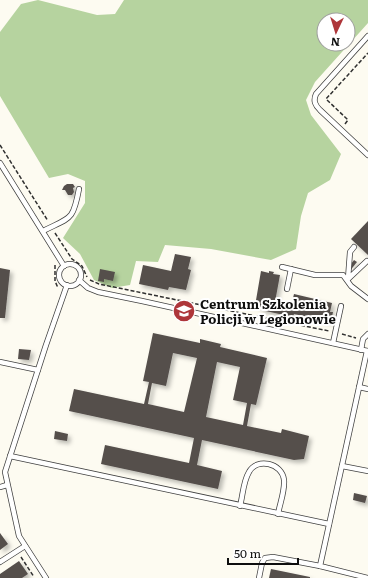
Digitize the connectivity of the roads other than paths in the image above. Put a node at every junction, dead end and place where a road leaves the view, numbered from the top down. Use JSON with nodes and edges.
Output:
{"nodes":[{"id":1,"x":368,"y":36,"type":"edge"},
{"id":2,"x":368,"y":155,"type":"edge"},
{"id":3,"x":0,"y":163,"type":"edge"},
{"id":4,"x":79,"y":189,"type":"dead end"},
{"id":5,"x":43,"y":231,"type":"junction"},
{"id":6,"x":354,"y":247,"type":"dead end"},
{"id":7,"x":367,"y":261,"type":"dead end"},
{"id":8,"x":64,"y":266,"type":"junction"},
{"id":9,"x":282,"y":267,"type":"dead end"},
{"id":10,"x":291,"y":269,"type":"junction"},
{"id":11,"x":348,"y":279,"type":"junction"},
{"id":12,"x":79,"y":280,"type":"junction"},
{"id":13,"x":67,"y":285,"type":"junction"},
{"id":14,"x":287,"y":289,"type":"dead end"},
{"id":15,"x":368,"y":299,"type":"edge"},
{"id":16,"x":341,"y":306,"type":"dead end"},
{"id":17,"x":368,"y":334,"type":"edge"},
{"id":18,"x":333,"y":343,"type":"junction"},
{"id":19,"x":361,"y":350,"type":"junction"},
{"id":20,"x":368,"y":351,"type":"edge"},
{"id":21,"x":0,"y":362,"type":"edge"},
{"id":22,"x":38,"y":370,"type":"junction"},
{"id":23,"x":359,"y":387,"type":"junction"},
{"id":24,"x":368,"y":389,"type":"edge"},
{"id":25,"x":10,"y":456,"type":"junction"},
{"id":26,"x":342,"y":466,"type":"junction"},
{"id":27,"x":368,"y":472,"type":"edge"},
{"id":28,"x":8,"y":485,"type":"junction"},
{"id":29,"x":0,"y":487,"type":"edge"},
{"id":30,"x":240,"y":506,"type":"junction"},
{"id":31,"x":278,"y":514,"type":"junction"},
{"id":32,"x":329,"y":524,"type":"junction"},
{"id":33,"x":24,"y":546,"type":"junction"},
{"id":34,"x":0,"y":562,"type":"edge"},
{"id":35,"x":320,"y":566,"type":"junction"},
{"id":36,"x":356,"y":576,"type":"edge"},
{"id":37,"x":44,"y":577,"type":"edge"},
{"id":38,"x":259,"y":578,"type":"edge"},
{"id":39,"x":368,"y":578,"type":"edge"}],
"edges":[{"from":1,"to":2,"type":"lane"},
{"from":3,"to":5,"type":"lane"},
{"from":4,"to":5,"type":"lane"},
{"from":5,"to":8,"type":"lane"},
{"from":6,"to":11,"type":"lane"},
{"from":7,"to":11,"type":"lane"},
{"from":8,"to":12,"type":"lane"},
{"from":8,"to":13,"type":"lane"},
{"from":9,"to":10,"type":"lane"},
{"from":10,"to":11,"type":"lane"},
{"from":10,"to":14,"type":"lane"},
{"from":11,"to":15,"type":"lane"},
{"from":12,"to":13,"type":"lane"},
{"from":12,"to":18,"type":"lane"},
{"from":13,"to":22,"type":"lane"},
{"from":16,"to":18,"type":"lane"},
{"from":17,"to":19,"type":"lane"},
{"from":18,"to":19,"type":"lane"},
{"from":19,"to":20,"type":"lane"},
{"from":20,"to":23,"type":"lane"},
{"from":21,"to":22,"type":"lane"},
{"from":22,"to":25,"type":"lane"},
{"from":23,"to":24,"type":"lane"},
{"from":23,"to":26,"type":"lane"},
{"from":25,"to":28,"type":"lane"},
{"from":25,"to":30,"type":"lane"},
{"from":26,"to":27,"type":"lane"},
{"from":26,"to":32,"type":"lane"},
{"from":28,"to":29,"type":"lane"},
{"from":28,"to":33,"type":"lane"},
{"from":30,"to":31,"type":"lane"},
{"from":30,"to":31,"type":"lane"},
{"from":31,"to":32,"type":"lane"},
{"from":32,"to":35,"type":"lane"},
{"from":33,"to":34,"type":"lane"},
{"from":33,"to":37,"type":"lane"},
{"from":35,"to":36,"type":"lane"},
{"from":35,"to":38,"type":"lane"},
{"from":36,"to":39,"type":"lane"}]}
